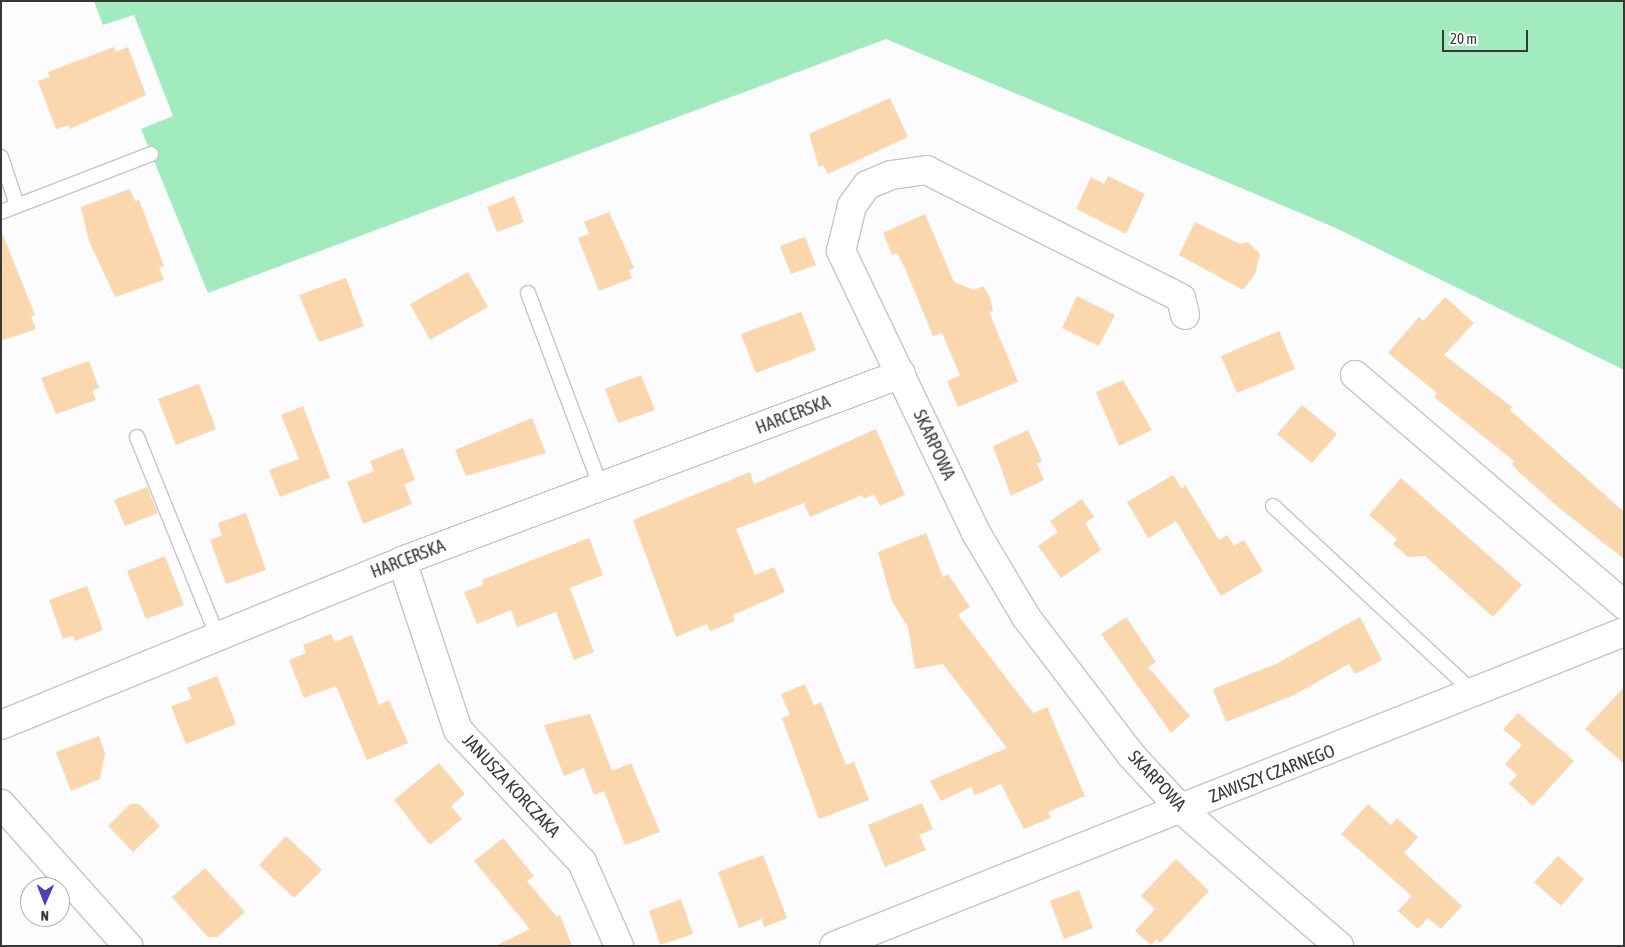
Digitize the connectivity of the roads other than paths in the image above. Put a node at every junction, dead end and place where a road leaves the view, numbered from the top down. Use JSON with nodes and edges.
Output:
{"nodes":[{"id":1,"x":151,"y":154,"type":"dead end"},
{"id":2,"x":1,"y":157,"type":"edge"},
{"id":3,"x":17,"y":205,"type":"junction"},
{"id":4,"x":1,"y":212,"type":"edge"},
{"id":5,"x":528,"y":293,"type":"dead end"},
{"id":6,"x":1185,"y":315,"type":"dead end"},
{"id":7,"x":901,"y":374,"type":"junction"},
{"id":8,"x":1355,"y":374,"type":"dead end"},
{"id":9,"x":137,"y":437,"type":"dead end"},
{"id":10,"x":601,"y":487,"type":"junction"},
{"id":11,"x":1273,"y":506,"type":"dead end"},
{"id":12,"x":402,"y":561,"type":"junction"},
{"id":13,"x":1624,"y":605,"type":"edge"},
{"id":14,"x":1624,"y":632,"type":"edge"},
{"id":15,"x":218,"y":637,"type":"junction"},
{"id":16,"x":1475,"y":694,"type":"junction"},
{"id":17,"x":1,"y":726,"type":"edge"},
{"id":18,"x":1,"y":804,"type":"edge"},
{"id":19,"x":1182,"y":810,"type":"junction"},
{"id":20,"x":128,"y":946,"type":"edge"},
{"id":21,"x":619,"y":946,"type":"edge"},
{"id":22,"x":834,"y":946,"type":"edge"},
{"id":23,"x":1339,"y":946,"type":"edge"}],
"edges":[{"from":1,"to":3,"type":"lane"},
{"from":2,"to":3,"type":"lane"},
{"from":3,"to":4,"type":"lane"},
{"from":5,"to":10,"type":"lane"},
{"from":6,"to":7,"type":"street","name":"SKARPOWA"},
{"from":7,"to":10,"type":"street","name":"HARCERSKA"},
{"from":7,"to":19,"type":"street","name":"SKARPOWA"},
{"from":8,"to":13,"type":"street"},
{"from":9,"to":15,"type":"lane"},
{"from":10,"to":12,"type":"street","name":"HARCERSKA"},
{"from":11,"to":16,"type":"lane"},
{"from":12,"to":15,"type":"street","name":"HARCERSKA"},
{"from":12,"to":21,"type":"street","name":"JANUSZA KORCZAKA"},
{"from":14,"to":16,"type":"street","name":"ZAWISZY CZARNEGO"},
{"from":15,"to":17,"type":"street","name":"HARCERSKA"},
{"from":16,"to":19,"type":"street","name":"ZAWISZY CZARNEGO"},
{"from":18,"to":20,"type":"street"},
{"from":19,"to":22,"type":"street","name":"ZAWISZY CZARNEGO"},
{"from":19,"to":23,"type":"street","name":"SKARPOWA"}]}
